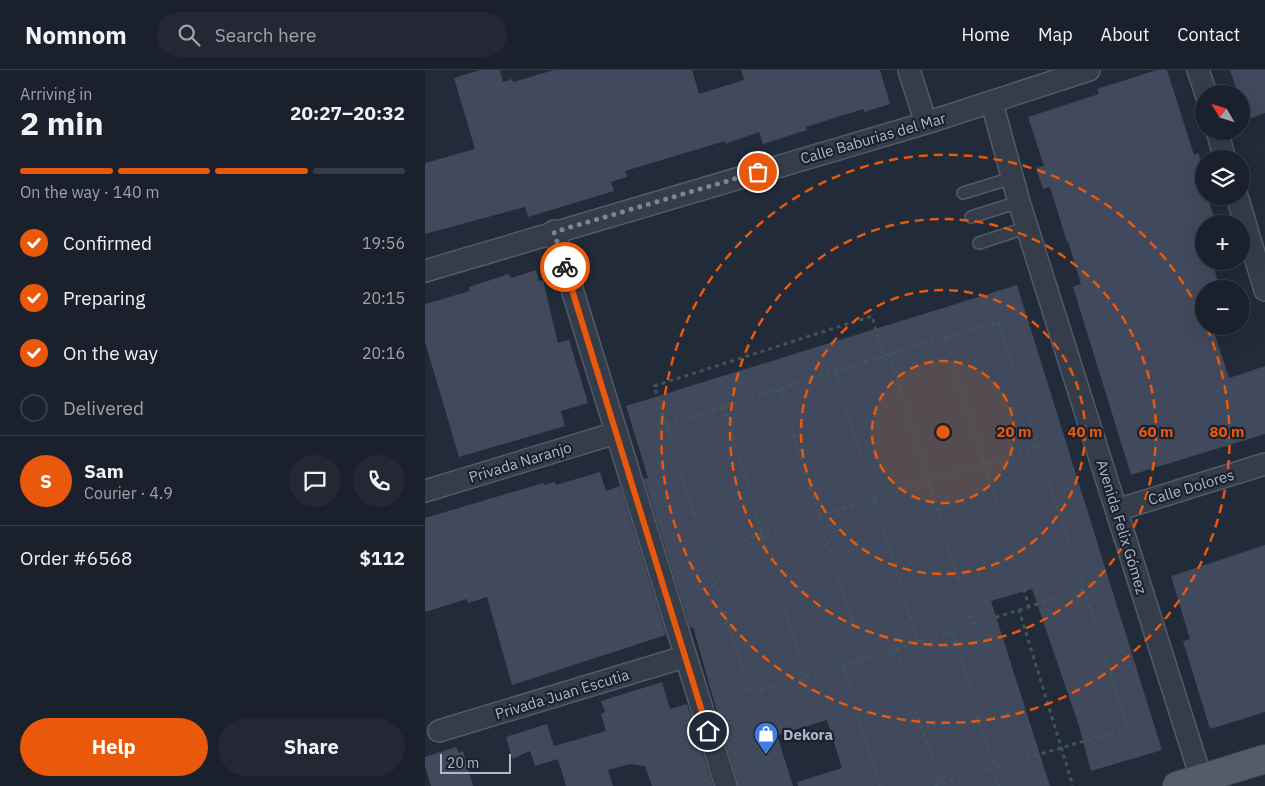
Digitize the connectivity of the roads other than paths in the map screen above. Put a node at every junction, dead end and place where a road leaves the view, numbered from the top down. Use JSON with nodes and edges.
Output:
{"nodes":[{"id":1,"x":909,"y":70,"type":"edge"},
{"id":2,"x":1089,"y":70,"type":"edge"},
{"id":3,"x":1198,"y":70,"type":"edge"},
{"id":4,"x":1202,"y":85,"type":"edge"},
{"id":5,"x":992,"y":103,"type":"junction"},
{"id":6,"x":926,"y":123,"type":"junction"},
{"id":7,"x":1012,"y":178,"type":"junction"},
{"id":8,"x":963,"y":193,"type":"dead end"},
{"id":9,"x":1019,"y":202,"type":"junction"},
{"id":10,"x":1240,"y":205,"type":"edge"},
{"id":11,"x":971,"y":217,"type":"dead end"},
{"id":12,"x":1028,"y":227,"type":"junction"},
{"id":13,"x":554,"y":232,"type":"junction"},
{"id":14,"x":979,"y":243,"type":"dead end"},
{"id":15,"x":425,"y":271,"type":"edge"},
{"id":16,"x":1265,"y":290,"type":"edge"},
{"id":17,"x":616,"y":434,"type":"junction"},
{"id":18,"x":1265,"y":464,"type":"edge"},
{"id":19,"x":425,"y":491,"type":"edge"},
{"id":20,"x":1117,"y":510,"type":"junction"},
{"id":21,"x":684,"y":657,"type":"junction"},
{"id":22,"x":439,"y":731,"type":"dead end"},
{"id":23,"x":1265,"y":759,"type":"edge"},
{"id":24,"x":1189,"y":782,"type":"edge"},
{"id":25,"x":726,"y":786,"type":"edge"}],
"edges":[{"from":1,"to":6,"type":"street"},
{"from":2,"to":5,"type":"street","name":"Calle Baburias del Mar"},
{"from":3,"to":4,"type":"street"},
{"from":5,"to":6,"type":"street","name":"Calle Baburias del Mar"},
{"from":5,"to":7,"type":"street","name":"Avenida Felix Gómez"},
{"from":6,"to":13,"type":"street","name":"Calle Baburias del Mar"},
{"from":7,"to":8,"type":"lane"},
{"from":7,"to":9,"type":"street","name":"Avenida Felix Gómez"},
{"from":9,"to":11,"type":"lane"},
{"from":9,"to":12,"type":"street","name":"Avenida Felix Gómez"},
{"from":10,"to":16,"type":"street"},
{"from":12,"to":14,"type":"lane"},
{"from":12,"to":20,"type":"street","name":"Avenida Felix Gómez"},
{"from":13,"to":15,"type":"street","name":"Calle Baburias del Mar"},
{"from":13,"to":17,"type":"street"},
{"from":17,"to":19,"type":"street","name":"Privada Naranjo"},
{"from":17,"to":21,"type":"street"},
{"from":18,"to":20,"type":"street","name":"Calle Dolores"},
{"from":20,"to":24,"type":"street","name":"Avenida Felix Gómez"},
{"from":21,"to":22,"type":"street","name":"Privada Juan Escutia"},
{"from":21,"to":25,"type":"street"},
{"from":23,"to":24,"type":"main road"}]}
